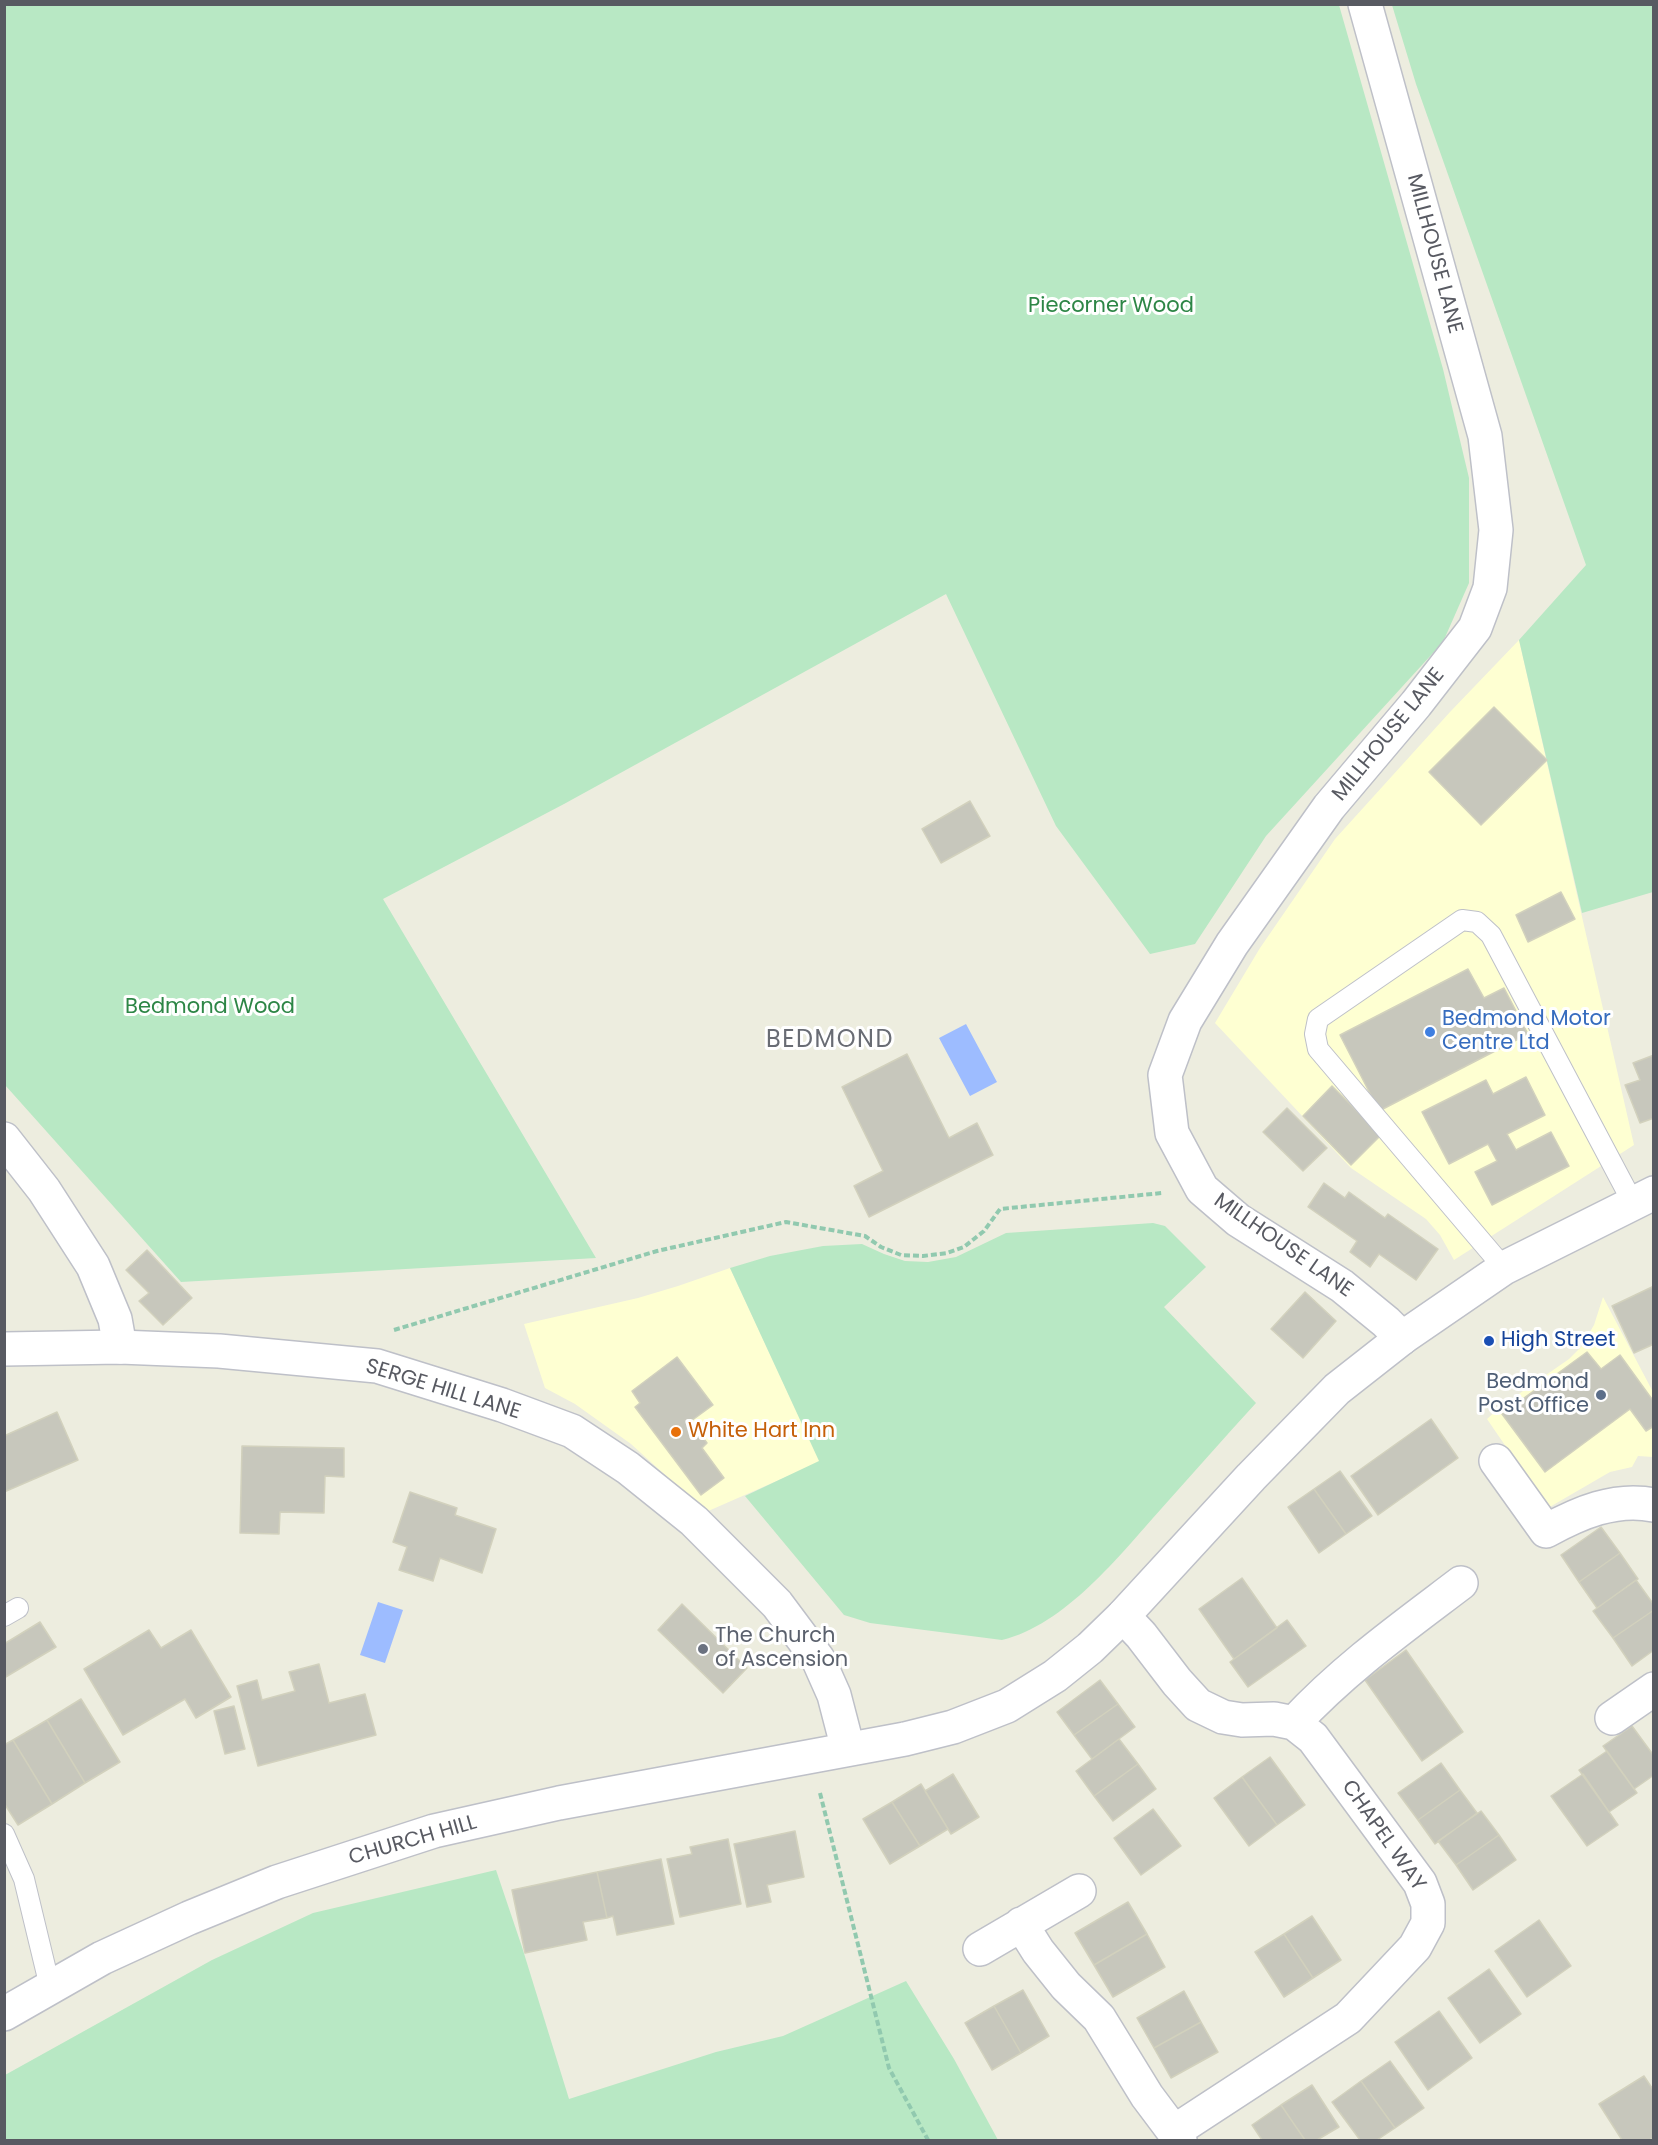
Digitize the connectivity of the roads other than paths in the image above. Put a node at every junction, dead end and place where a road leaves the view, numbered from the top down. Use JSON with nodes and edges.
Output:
{"nodes":[{"id":1,"x":1365,"y":4,"type":"edge"},
{"id":2,"x":4,"y":1139,"type":"edge"},
{"id":3,"x":1643,"y":1198,"type":"edge"},
{"id":4,"x":1504,"y":1268,"type":"junction"},
{"id":5,"x":1402,"y":1338,"type":"junction"},
{"id":6,"x":120,"y":1347,"type":"junction"},
{"id":7,"x":4,"y":1348,"type":"edge"},
{"id":8,"x":1496,"y":1461,"type":"dead end"},
{"id":9,"x":1653,"y":1505,"type":"edge"},
{"id":10,"x":1461,"y":1582,"type":"dead end"},
{"id":11,"x":1123,"y":1616,"type":"junction"},
{"id":12,"x":1653,"y":1689,"type":"edge"},
{"id":13,"x":1612,"y":1718,"type":"dead end"},
{"id":14,"x":1294,"y":1723,"type":"junction"},
{"id":15,"x":848,"y":1749,"type":"junction"},
{"id":16,"x":4,"y":1834,"type":"edge"},
{"id":17,"x":1080,"y":1891,"type":"dead end"},
{"id":18,"x":1022,"y":1924,"type":"junction"},
{"id":19,"x":980,"y":1949,"type":"dead end"},
{"id":20,"x":50,"y":1988,"type":"junction"},
{"id":21,"x":4,"y":2014,"type":"edge"},
{"id":22,"x":1178,"y":2136,"type":"edge"}],
"edges":[{"from":1,"to":5,"type":"street","name":"MILLHOUSE LANE"},
{"from":2,"to":6,"type":"street"},
{"from":3,"to":4,"type":"street"},
{"from":3,"to":4,"type":"lane"},
{"from":4,"to":5,"type":"street"},
{"from":5,"to":11,"type":"street"},
{"from":6,"to":7,"type":"street","name":"SERGE HILL LANE"},
{"from":6,"to":15,"type":"street","name":"SERGE HILL LANE"},
{"from":8,"to":9,"type":"street"},
{"from":10,"to":14,"type":"street"},
{"from":11,"to":14,"type":"street"},
{"from":11,"to":15,"type":"street"},
{"from":12,"to":13,"type":"street"},
{"from":14,"to":22,"type":"street","name":"CHAPEL WAY"},
{"from":15,"to":20,"type":"street","name":"CHURCH HILL"},
{"from":16,"to":20,"type":"lane"},
{"from":17,"to":18,"type":"street"},
{"from":18,"to":19,"type":"street"},
{"from":18,"to":22,"type":"street","name":"CHAPEL WAY"},
{"from":20,"to":21,"type":"street","name":"CHURCH HILL"}]}
